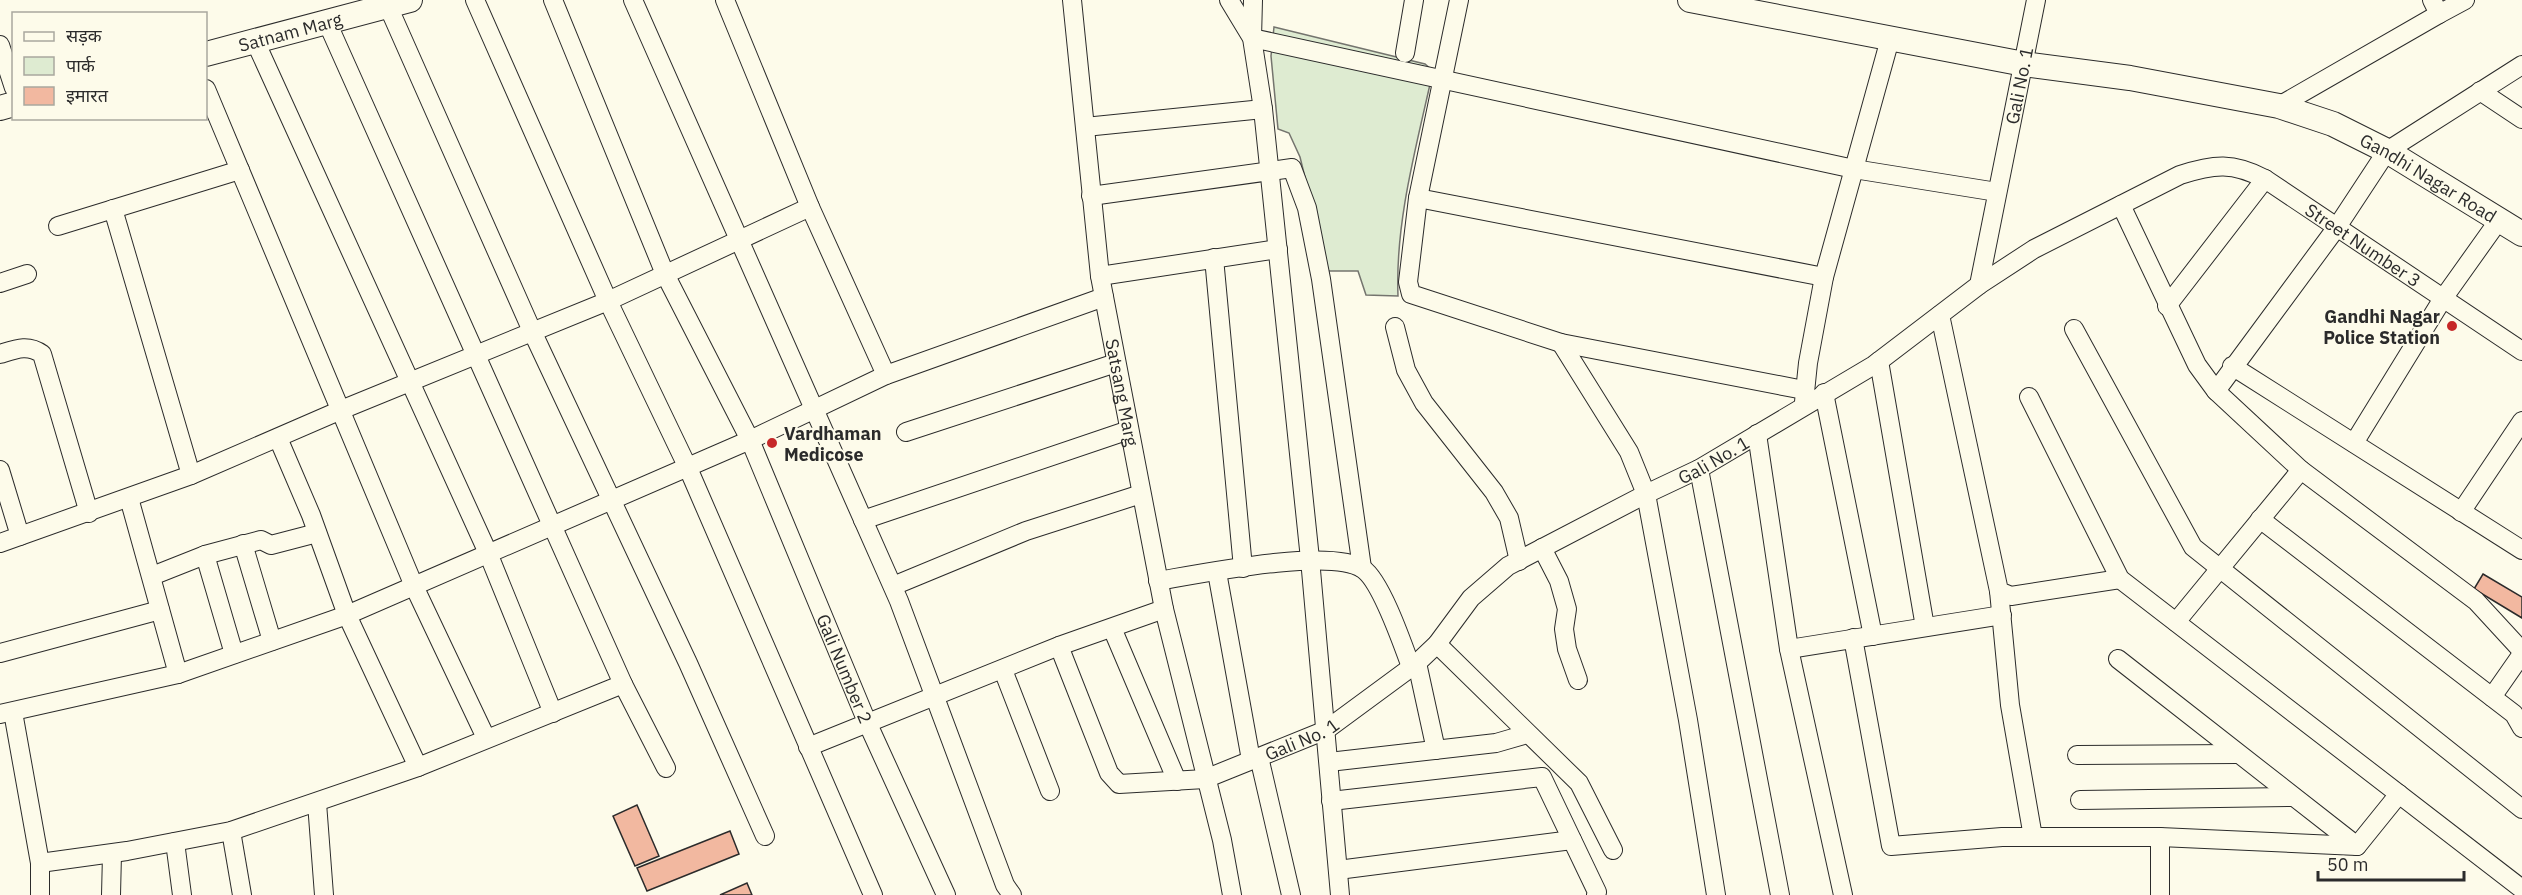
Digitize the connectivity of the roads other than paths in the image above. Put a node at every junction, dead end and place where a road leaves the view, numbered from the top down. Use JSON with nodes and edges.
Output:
{"nodes":[{"id":1,"x":476,"y":0,"type":"edge"},
{"id":2,"x":553,"y":0,"type":"edge"},
{"id":3,"x":633,"y":0,"type":"edge"},
{"id":4,"x":725,"y":0,"type":"edge"},
{"id":5,"x":1072,"y":0,"type":"edge"},
{"id":6,"x":1229,"y":0,"type":"edge"},
{"id":7,"x":1253,"y":0,"type":"edge"},
{"id":8,"x":1414,"y":0,"type":"edge"},
{"id":9,"x":1459,"y":0,"type":"edge"},
{"id":10,"x":1690,"y":0,"type":"edge"},
{"id":11,"x":2036,"y":0,"type":"edge"},
{"id":12,"x":2465,"y":0,"type":"edge"},
{"id":13,"x":399,"y":2,"type":"edge"},
{"id":14,"x":2436,"y":7,"type":"edge"},
{"id":15,"x":327,"y":22,"type":"junction"},
{"id":16,"x":1252,"y":38,"type":"junction"},
{"id":17,"x":1890,"y":39,"type":"junction"},
{"id":18,"x":255,"y":41,"type":"junction"},
{"id":19,"x":0,"y":45,"type":"edge"},
{"id":20,"x":1405,"y":53,"type":"dead end"},
{"id":21,"x":207,"y":54,"type":"edge"},
{"id":22,"x":2522,"y":65,"type":"edge"},
{"id":23,"x":2040,"y":66,"type":"junction"},
{"id":24,"x":1443,"y":78,"type":"junction"},
{"id":25,"x":12,"y":82,"type":"edge"},
{"id":26,"x":207,"y":91,"type":"edge"},
{"id":27,"x":2480,"y":91,"type":"junction"},
{"id":28,"x":2279,"y":106,"type":"junction"},
{"id":29,"x":1263,"y":109,"type":"junction"},
{"id":30,"x":2522,"y":119,"type":"edge"},
{"id":31,"x":1085,"y":127,"type":"junction"},
{"id":32,"x":2387,"y":151,"type":"junction"},
{"id":33,"x":1854,"y":169,"type":"junction"},
{"id":34,"x":240,"y":170,"type":"junction"},
{"id":35,"x":1269,"y":170,"type":"junction"},
{"id":36,"x":2265,"y":179,"type":"junction"},
{"id":37,"x":1997,"y":192,"type":"junction"},
{"id":38,"x":1091,"y":196,"type":"junction"},
{"id":39,"x":1418,"y":198,"type":"junction"},
{"id":40,"x":2121,"y":205,"type":"junction"},
{"id":41,"x":810,"y":207,"type":"junction"},
{"id":42,"x":113,"y":209,"type":"junction"},
{"id":43,"x":2499,"y":220,"type":"junction"},
{"id":44,"x":58,"y":226,"type":"dead end"},
{"id":45,"x":2337,"y":227,"type":"junction"},
{"id":46,"x":2522,"y":234,"type":"edge"},
{"id":47,"x":740,"y":240,"type":"junction"},
{"id":48,"x":1278,"y":249,"type":"junction"},
{"id":49,"x":1214,"y":258,"type":"junction"},
{"id":50,"x":27,"y":274,"type":"dead end"},
{"id":51,"x":665,"y":274,"type":"junction"},
{"id":52,"x":1100,"y":276,"type":"junction"},
{"id":53,"x":1824,"y":277,"type":"junction"},
{"id":54,"x":0,"y":282,"type":"edge"},
{"id":55,"x":1979,"y":285,"type":"junction"},
{"id":56,"x":1104,"y":297,"type":"junction"},
{"id":57,"x":2442,"y":300,"type":"junction"},
{"id":58,"x":608,"y":301,"type":"junction"},
{"id":59,"x":2167,"y":306,"type":"junction"},
{"id":60,"x":1940,"y":315,"type":"junction"},
{"id":61,"x":1395,"y":327,"type":"dead end"},
{"id":62,"x":2074,"y":329,"type":"dead end"},
{"id":63,"x":532,"y":331,"type":"junction"},
{"id":64,"x":1561,"y":343,"type":"junction"},
{"id":65,"x":2522,"y":351,"type":"edge"},
{"id":66,"x":0,"y":354,"type":"edge"},
{"id":67,"x":477,"y":355,"type":"junction"},
{"id":68,"x":1879,"y":361,"type":"junction"},
{"id":69,"x":1116,"y":363,"type":"junction"},
{"id":70,"x":2232,"y":366,"type":"junction"},
{"id":71,"x":886,"y":375,"type":"junction"},
{"id":72,"x":408,"y":382,"type":"junction"},
{"id":73,"x":2216,"y":391,"type":"junction"},
{"id":74,"x":1824,"y":393,"type":"junction"},
{"id":75,"x":1804,"y":397,"type":"junction"},
{"id":76,"x":2029,"y":397,"type":"dead end"},
{"id":77,"x":341,"y":410,"type":"junction"},
{"id":78,"x":813,"y":410,"type":"junction"},
{"id":79,"x":2522,"y":421,"type":"edge"},
{"id":80,"x":1129,"y":430,"type":"junction"},
{"id":81,"x":906,"y":432,"type":"dead end"},
{"id":82,"x":1757,"y":434,"type":"junction"},
{"id":83,"x":278,"y":438,"type":"junction"},
{"id":84,"x":750,"y":440,"type":"junction"},
{"id":85,"x":2354,"y":443,"type":"junction"},
{"id":86,"x":687,"y":468,"type":"junction"},
{"id":87,"x":1700,"y":469,"type":"junction"},
{"id":88,"x":0,"y":470,"type":"edge"},
{"id":89,"x":2301,"y":470,"type":"junction"},
{"id":90,"x":191,"y":475,"type":"junction"},
{"id":91,"x":1141,"y":494,"type":"junction"},
{"id":92,"x":1646,"y":494,"type":"junction"},
{"id":93,"x":129,"y":498,"type":"junction"},
{"id":94,"x":613,"y":500,"type":"junction"},
{"id":95,"x":2462,"y":512,"type":"junction"},
{"id":96,"x":89,"y":513,"type":"junction"},
{"id":97,"x":2260,"y":519,"type":"junction"},
{"id":98,"x":863,"y":520,"type":"junction"},
{"id":99,"x":554,"y":525,"type":"junction"},
{"id":100,"x":317,"y":533,"type":"junction"},
{"id":101,"x":20,"y":536,"type":"junction"},
{"id":102,"x":0,"y":543,"type":"edge"},
{"id":103,"x":243,"y":544,"type":"junction"},
{"id":104,"x":1542,"y":548,"type":"junction"},
{"id":105,"x":2522,"y":550,"type":"edge"},
{"id":106,"x":488,"y":553,"type":"junction"},
{"id":107,"x":205,"y":555,"type":"junction"},
{"id":108,"x":1310,"y":559,"type":"junction"},
{"id":109,"x":1519,"y":561,"type":"junction"},
{"id":110,"x":1243,"y":568,"type":"junction"},
{"id":111,"x":1362,"y":568,"type":"junction"},
{"id":112,"x":2218,"y":569,"type":"junction"},
{"id":113,"x":1217,"y":572,"type":"junction"},
{"id":114,"x":152,"y":576,"type":"junction"},
{"id":115,"x":2120,"y":579,"type":"junction"},
{"id":116,"x":1158,"y":581,"type":"junction"},
{"id":117,"x":414,"y":586,"type":"junction"},
{"id":118,"x":893,"y":586,"type":"junction"},
{"id":119,"x":1999,"y":591,"type":"junction"},
{"id":120,"x":1164,"y":609,"type":"junction"},
{"id":121,"x":160,"y":610,"type":"junction"},
{"id":122,"x":347,"y":615,"type":"junction"},
{"id":123,"x":2001,"y":615,"type":"junction"},
{"id":124,"x":2176,"y":622,"type":"junction"},
{"id":125,"x":1926,"y":627,"type":"junction"},
{"id":126,"x":1112,"y":628,"type":"junction"},
{"id":127,"x":1873,"y":636,"type":"junction"},
{"id":128,"x":1854,"y":638,"type":"junction"},
{"id":129,"x":272,"y":641,"type":"junction"},
{"id":130,"x":1437,"y":644,"type":"junction"},
{"id":131,"x":1059,"y":646,"type":"junction"},
{"id":132,"x":1789,"y":649,"type":"junction"},
{"id":133,"x":2522,"y":652,"type":"edge"},
{"id":134,"x":0,"y":653,"type":"edge"},
{"id":135,"x":234,"y":654,"type":"junction"},
{"id":136,"x":2118,"y":659,"type":"dead end"},
{"id":137,"x":1414,"y":665,"type":"junction"},
{"id":138,"x":1003,"y":670,"type":"junction"},
{"id":139,"x":178,"y":674,"type":"junction"},
{"id":140,"x":1578,"y":680,"type":"dead end"},
{"id":141,"x":623,"y":684,"type":"junction"},
{"id":142,"x":936,"y":696,"type":"junction"},
{"id":143,"x":2492,"y":698,"type":"junction"},
{"id":144,"x":6,"y":713,"type":"edge"},
{"id":145,"x":554,"y":713,"type":"junction"},
{"id":146,"x":867,"y":722,"type":"junction"},
{"id":147,"x":2522,"y":728,"type":"edge"},
{"id":148,"x":1326,"y":730,"type":"junction"},
{"id":149,"x":1527,"y":734,"type":"junction"},
{"id":150,"x":486,"y":738,"type":"junction"},
{"id":151,"x":808,"y":747,"type":"junction"},
{"id":152,"x":1436,"y":750,"type":"junction"},
{"id":153,"x":2237,"y":754,"type":"junction"},
{"id":154,"x":2077,"y":755,"type":"dead end"},
{"id":155,"x":1255,"y":759,"type":"junction"},
{"id":156,"x":1329,"y":762,"type":"junction"},
{"id":157,"x":418,"y":767,"type":"junction"},
{"id":158,"x":666,"y":768,"type":"dead end"},
{"id":159,"x":1205,"y":778,"type":"junction"},
{"id":160,"x":1178,"y":781,"type":"junction"},
{"id":161,"x":1050,"y":791,"type":"dead end"},
{"id":162,"x":2399,"y":794,"type":"junction"},
{"id":163,"x":2293,"y":797,"type":"junction"},
{"id":164,"x":2080,"y":800,"type":"dead end"},
{"id":165,"x":1331,"y":801,"type":"junction"},
{"id":166,"x":317,"y":803,"type":"junction"},
{"id":167,"x":2522,"y":809,"type":"edge"},
{"id":168,"x":231,"y":831,"type":"junction"},
{"id":169,"x":765,"y":836,"type":"dead end"},
{"id":170,"x":2033,"y":837,"type":"junction"},
{"id":171,"x":2160,"y":837,"type":"junction"},
{"id":172,"x":1572,"y":840,"type":"junction"},
{"id":173,"x":175,"y":842,"type":"junction"},
{"id":174,"x":2357,"y":846,"type":"junction"},
{"id":175,"x":1613,"y":850,"type":"dead end"},
{"id":176,"x":112,"y":854,"type":"junction"},
{"id":177,"x":40,"y":863,"type":"junction"},
{"id":178,"x":1338,"y":870,"type":"junction"},
{"id":179,"x":2522,"y":890,"type":"edge"},
{"id":180,"x":1009,"y":894,"type":"edge"},
{"id":181,"x":40,"y":895,"type":"edge"},
{"id":182,"x":111,"y":895,"type":"edge"},
{"id":183,"x":182,"y":895,"type":"edge"},
{"id":184,"x":242,"y":895,"type":"edge"},
{"id":185,"x":324,"y":895,"type":"edge"},
{"id":186,"x":873,"y":895,"type":"edge"},
{"id":187,"x":946,"y":895,"type":"edge"},
{"id":188,"x":1232,"y":895,"type":"edge"},
{"id":189,"x":1291,"y":895,"type":"edge"},
{"id":190,"x":1340,"y":895,"type":"edge"},
{"id":191,"x":1596,"y":895,"type":"edge"},
{"id":192,"x":1716,"y":895,"type":"edge"},
{"id":193,"x":1780,"y":895,"type":"edge"},
{"id":194,"x":1843,"y":895,"type":"edge"},
{"id":195,"x":2160,"y":895,"type":"edge"},
{"id":196,"x":2507,"y":895,"type":"edge"}],
"edges":[{"from":1,"to":58,"type":"street"},
{"from":2,"to":51,"type":"street","name":"Gali Number 2"},
{"from":3,"to":47,"type":"street"},
{"from":4,"to":41,"type":"street"},
{"from":5,"to":31,"type":"street","name":"Satsang Marg"},
{"from":6,"to":16,"type":"street"},
{"from":7,"to":16,"type":"street"},
{"from":8,"to":20,"type":"street"},
{"from":9,"to":24,"type":"street"},
{"from":10,"to":17,"type":"street","name":"Gandhi Nagar Road"},
{"from":11,"to":23,"type":"street","name":"Gali No. 1"},
{"from":12,"to":14,"type":"street"},
{"from":13,"to":15,"type":"street","name":"Satnam Marg"},
{"from":13,"to":63,"type":"street"},
{"from":14,"to":28,"type":"street"},
{"from":15,"to":18,"type":"street","name":"Satnam Marg"},
{"from":15,"to":67,"type":"street"},
{"from":16,"to":24,"type":"street"},
{"from":16,"to":29,"type":"street"},
{"from":17,"to":23,"type":"street","name":"Gandhi Nagar Road"},
{"from":17,"to":33,"type":"street"},
{"from":18,"to":21,"type":"street","name":"Satnam Marg"},
{"from":18,"to":72,"type":"street"},
{"from":19,"to":25,"type":"street"},
{"from":22,"to":27,"type":"street"},
{"from":23,"to":28,"type":"street","name":"Gandhi Nagar Road"},
{"from":23,"to":37,"type":"street","name":"Gali No. 1"},
{"from":24,"to":33,"type":"street"},
{"from":24,"to":39,"type":"street"},
{"from":26,"to":34,"type":"street"},
{"from":27,"to":30,"type":"street"},
{"from":27,"to":32,"type":"street"},
{"from":28,"to":32,"type":"street","name":"Gandhi Nagar Road"},
{"from":29,"to":31,"type":"street"},
{"from":29,"to":35,"type":"street"},
{"from":31,"to":38,"type":"street","name":"Satsang Marg"},
{"from":32,"to":43,"type":"street","name":"Gandhi Nagar Road"},
{"from":32,"to":45,"type":"street"},
{"from":33,"to":37,"type":"street"},
{"from":33,"to":53,"type":"street"},
{"from":34,"to":42,"type":"street"},
{"from":34,"to":77,"type":"street"},
{"from":35,"to":38,"type":"street"},
{"from":35,"to":48,"type":"street"},
{"from":35,"to":111,"type":"street"},
{"from":36,"to":40,"type":"street","name":"Street Number 3"},
{"from":36,"to":45,"type":"street","name":"Street Number 3"},
{"from":36,"to":59,"type":"street"},
{"from":37,"to":55,"type":"street","name":"Gali No. 1"},
{"from":38,"to":52,"type":"street","name":"Satsang Marg"},
{"from":39,"to":53,"type":"street"},
{"from":39,"to":64,"type":"street"},
{"from":40,"to":55,"type":"street"},
{"from":40,"to":59,"type":"street"},
{"from":41,"to":47,"type":"street"},
{"from":41,"to":71,"type":"street"},
{"from":42,"to":44,"type":"street"},
{"from":42,"to":90,"type":"street"},
{"from":43,"to":46,"type":"street","name":"Gandhi Nagar Road"},
{"from":43,"to":57,"type":"street"},
{"from":45,"to":57,"type":"street","name":"Street Number 3"},
{"from":45,"to":70,"type":"street"},
{"from":47,"to":51,"type":"street"},
{"from":47,"to":78,"type":"street"},
{"from":48,"to":49,"type":"street"},
{"from":48,"to":108,"type":"street"},
{"from":49,"to":52,"type":"street"},
{"from":49,"to":110,"type":"street"},
{"from":50,"to":54,"type":"street"},
{"from":51,"to":58,"type":"street"},
{"from":51,"to":84,"type":"street","name":"Gali Number 2"},
{"from":52,"to":56,"type":"street","name":"Satsang Marg"},
{"from":53,"to":75,"type":"street"},
{"from":55,"to":60,"type":"street","name":"Gali No. 1"},
{"from":56,"to":69,"type":"street","name":"Satsang Marg"},
{"from":56,"to":71,"type":"street"},
{"from":57,"to":65,"type":"street","name":"Street Number 3"},
{"from":57,"to":85,"type":"street"},
{"from":58,"to":63,"type":"street"},
{"from":58,"to":86,"type":"street"},
{"from":59,"to":73,"type":"street"},
{"from":60,"to":68,"type":"street","name":"Gali No. 1"},
{"from":60,"to":119,"type":"street"},
{"from":61,"to":109,"type":"street"},
{"from":62,"to":112,"type":"street"},
{"from":63,"to":67,"type":"street"},
{"from":63,"to":94,"type":"street"},
{"from":64,"to":75,"type":"street"},
{"from":64,"to":92,"type":"street"},
{"from":66,"to":96,"type":"street"},
{"from":67,"to":72,"type":"street"},
{"from":67,"to":99,"type":"street"},
{"from":68,"to":74,"type":"street","name":"Gali No. 1"},
{"from":68,"to":125,"type":"street"},
{"from":69,"to":80,"type":"street","name":"Satsang Marg"},
{"from":69,"to":81,"type":"street"},
{"from":70,"to":73,"type":"street"},
{"from":70,"to":85,"type":"street"},
{"from":71,"to":78,"type":"street"},
{"from":72,"to":77,"type":"street"},
{"from":72,"to":106,"type":"street"},
{"from":73,"to":89,"type":"street"},
{"from":74,"to":75,"type":"street","name":"Gali No. 1"},
{"from":74,"to":127,"type":"street"},
{"from":75,"to":82,"type":"street","name":"Gali No. 1"},
{"from":76,"to":115,"type":"street"},
{"from":77,"to":83,"type":"street"},
{"from":77,"to":117,"type":"street"},
{"from":78,"to":84,"type":"street"},
{"from":78,"to":98,"type":"street"},
{"from":79,"to":95,"type":"street"},
{"from":80,"to":91,"type":"street","name":"Satsang Marg"},
{"from":80,"to":98,"type":"street"},
{"from":82,"to":87,"type":"street","name":"Gali No. 1"},
{"from":82,"to":132,"type":"street"},
{"from":83,"to":90,"type":"street"},
{"from":83,"to":100,"type":"street"},
{"from":84,"to":86,"type":"street"},
{"from":84,"to":146,"type":"street","name":"Gali Number 2"},
{"from":85,"to":95,"type":"street"},
{"from":86,"to":94,"type":"street"},
{"from":86,"to":151,"type":"street"},
{"from":87,"to":92,"type":"street","name":"Gali No. 1"},
{"from":87,"to":193,"type":"street"},
{"from":88,"to":101,"type":"street"},
{"from":89,"to":97,"type":"street"},
{"from":89,"to":133,"type":"street"},
{"from":90,"to":93,"type":"street"},
{"from":91,"to":116,"type":"street","name":"Satsang Marg"},
{"from":91,"to":118,"type":"street"},
{"from":92,"to":104,"type":"street","name":"Gali No. 1"},
{"from":92,"to":192,"type":"street"},
{"from":93,"to":96,"type":"street"},
{"from":93,"to":114,"type":"street"},
{"from":94,"to":99,"type":"street"},
{"from":94,"to":169,"type":"street"},
{"from":95,"to":105,"type":"street"},
{"from":96,"to":101,"type":"street"},
{"from":97,"to":112,"type":"street"},
{"from":97,"to":143,"type":"street"},
{"from":98,"to":118,"type":"street"},
{"from":99,"to":106,"type":"street"},
{"from":99,"to":141,"type":"street"},
{"from":100,"to":103,"type":"street"},
{"from":100,"to":122,"type":"street"},
{"from":101,"to":102,"type":"street"},
{"from":103,"to":107,"type":"street"},
{"from":103,"to":129,"type":"street"},
{"from":104,"to":109,"type":"street","name":"Gali No. 1"},
{"from":104,"to":140,"type":"street"},
{"from":106,"to":117,"type":"street"},
{"from":106,"to":145,"type":"street"},
{"from":107,"to":114,"type":"street"},
{"from":107,"to":135,"type":"street"},
{"from":108,"to":110,"type":"street"},
{"from":108,"to":111,"type":"street"},
{"from":108,"to":148,"type":"street"},
{"from":109,"to":130,"type":"street","name":"Gali No. 1"},
{"from":110,"to":113,"type":"street"},
{"from":111,"to":137,"type":"street"},
{"from":112,"to":124,"type":"street"},
{"from":112,"to":167,"type":"street"},
{"from":113,"to":116,"type":"street"},
{"from":113,"to":155,"type":"street"},
{"from":114,"to":121,"type":"street"},
{"from":115,"to":119,"type":"street"},
{"from":115,"to":124,"type":"street"},
{"from":116,"to":120,"type":"street","name":"Satsang Marg"},
{"from":117,"to":122,"type":"street"},
{"from":117,"to":150,"type":"street"},
{"from":118,"to":142,"type":"street"},
{"from":119,"to":123,"type":"street"},
{"from":120,"to":126,"type":"street"},
{"from":120,"to":159,"type":"street","name":"Satsang Marg"},
{"from":121,"to":134,"type":"street"},
{"from":121,"to":139,"type":"street"},
{"from":122,"to":129,"type":"street"},
{"from":122,"to":157,"type":"street"},
{"from":123,"to":125,"type":"street"},
{"from":123,"to":170,"type":"street"},
{"from":124,"to":162,"type":"street"},
{"from":125,"to":127,"type":"street"},
{"from":126,"to":131,"type":"street"},
{"from":126,"to":160,"type":"street"},
{"from":127,"to":128,"type":"street"},
{"from":128,"to":132,"type":"street"},
{"from":128,"to":170,"type":"street"},
{"from":129,"to":135,"type":"street"},
{"from":130,"to":137,"type":"street","name":"Gali No. 1"},
{"from":130,"to":149,"type":"street"},
{"from":131,"to":138,"type":"street"},
{"from":131,"to":160,"type":"street","name":"Gali No. 1"},
{"from":132,"to":194,"type":"street"},
{"from":133,"to":143,"type":"street"},
{"from":135,"to":139,"type":"street"},
{"from":136,"to":153,"type":"street"},
{"from":137,"to":148,"type":"street","name":"Gali No. 1"},
{"from":137,"to":152,"type":"street"},
{"from":138,"to":142,"type":"street"},
{"from":138,"to":161,"type":"street"},
{"from":139,"to":144,"type":"street"},
{"from":141,"to":145,"type":"street"},
{"from":141,"to":158,"type":"street"},
{"from":142,"to":146,"type":"street"},
{"from":142,"to":180,"type":"street"},
{"from":143,"to":147,"type":"street"},
{"from":144,"to":177,"type":"street"},
{"from":145,"to":150,"type":"street"},
{"from":146,"to":151,"type":"street"},
{"from":146,"to":187,"type":"street","name":"Gali Number 2"},
{"from":148,"to":155,"type":"street","name":"Gali No. 1"},
{"from":148,"to":156,"type":"street"},
{"from":149,"to":152,"type":"street"},
{"from":149,"to":175,"type":"street"},
{"from":150,"to":157,"type":"street"},
{"from":151,"to":186,"type":"street"},
{"from":152,"to":156,"type":"street"},
{"from":153,"to":154,"type":"street"},
{"from":153,"to":163,"type":"street"},
{"from":155,"to":159,"type":"street","name":"Gali No. 1"},
{"from":155,"to":189,"type":"street"},
{"from":156,"to":165,"type":"street"},
{"from":157,"to":166,"type":"street"},
{"from":159,"to":160,"type":"street","name":"Gali No. 1"},
{"from":159,"to":188,"type":"street","name":"Satsang Marg"},
{"from":162,"to":174,"type":"street"},
{"from":162,"to":179,"type":"street"},
{"from":163,"to":164,"type":"street"},
{"from":163,"to":174,"type":"street"},
{"from":165,"to":172,"type":"street"},
{"from":165,"to":178,"type":"street"},
{"from":166,"to":168,"type":"street"},
{"from":166,"to":185,"type":"street"},
{"from":168,"to":173,"type":"street"},
{"from":168,"to":184,"type":"street"},
{"from":170,"to":171,"type":"street"},
{"from":171,"to":174,"type":"street"},
{"from":171,"to":195,"type":"street"},
{"from":172,"to":178,"type":"street"},
{"from":172,"to":191,"type":"street"},
{"from":173,"to":176,"type":"street"},
{"from":173,"to":183,"type":"street"},
{"from":176,"to":177,"type":"street"},
{"from":176,"to":182,"type":"street"},
{"from":177,"to":181,"type":"street"},
{"from":178,"to":190,"type":"street"},
{"from":179,"to":196,"type":"street"}]}
